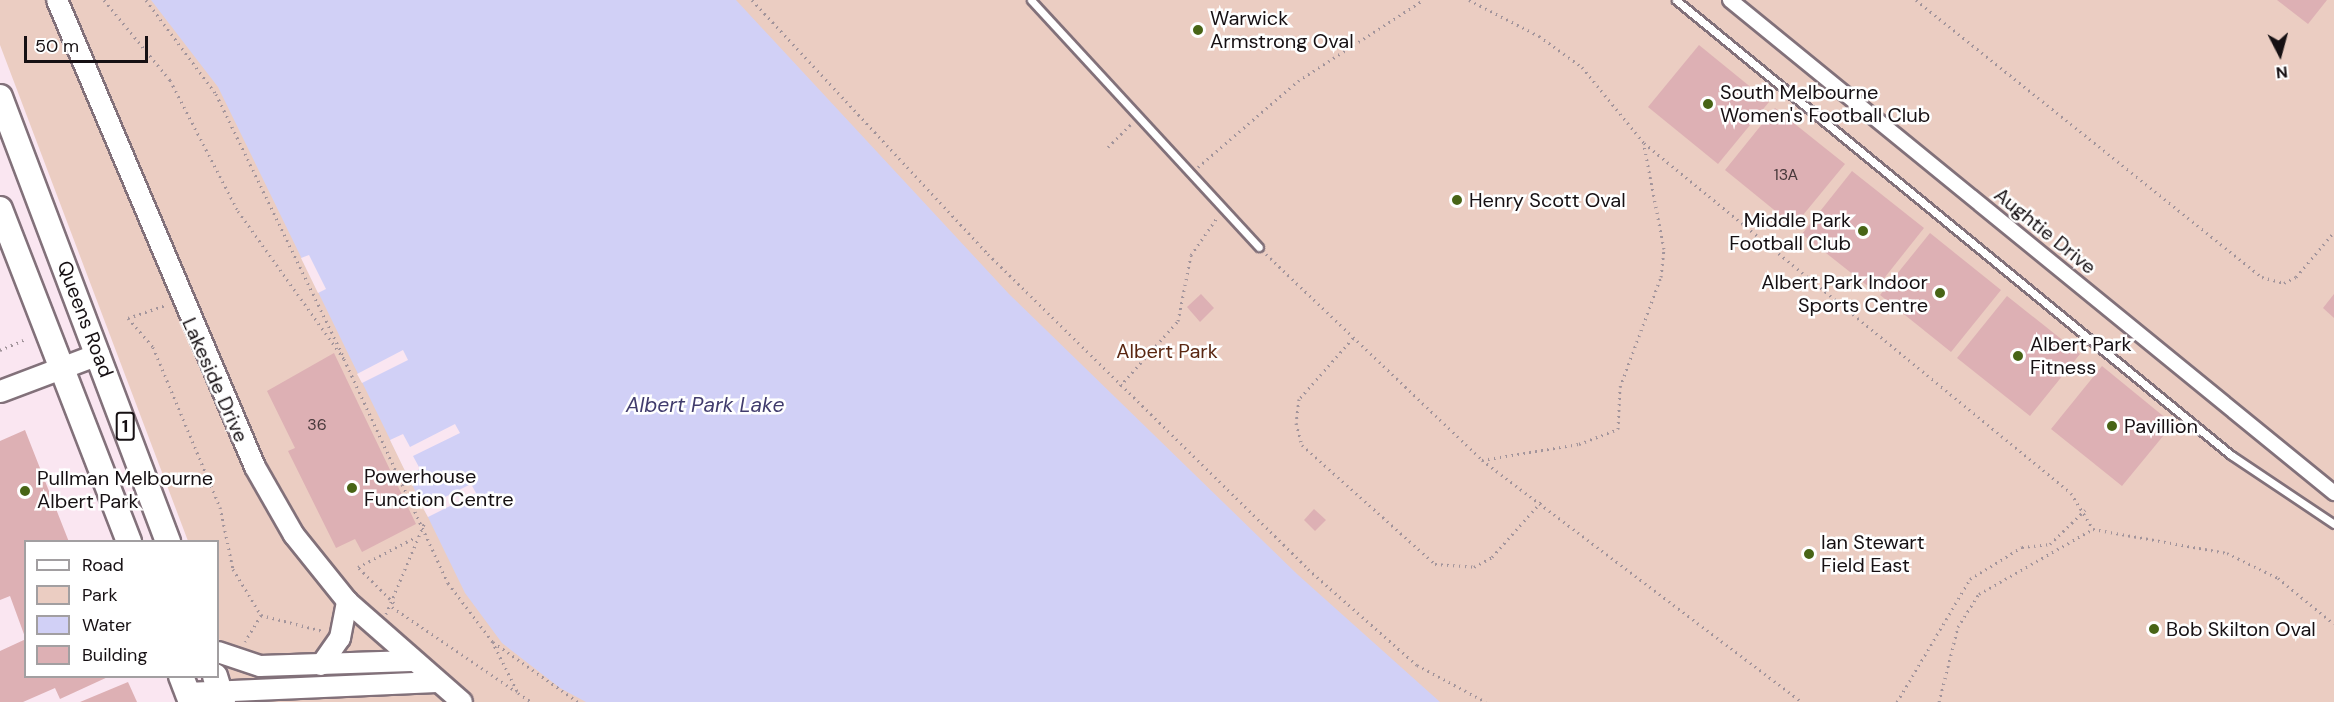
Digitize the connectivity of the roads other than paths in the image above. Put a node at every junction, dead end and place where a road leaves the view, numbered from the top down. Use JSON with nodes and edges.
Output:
{"nodes":[{"id":1,"x":57,"y":0,"type":"edge"},
{"id":2,"x":1031,"y":0,"type":"edge"},
{"id":3,"x":1676,"y":0,"type":"edge"},
{"id":4,"x":1730,"y":0,"type":"edge"},
{"id":5,"x":0,"y":97,"type":"edge"},
{"id":6,"x":0,"y":209,"type":"edge"},
{"id":7,"x":1259,"y":247,"type":"road end"},
{"id":8,"x":68,"y":273,"type":"junction"},
{"id":9,"x":31,"y":287,"type":"junction"},
{"id":10,"x":98,"y":354,"type":"junction"},
{"id":11,"x":61,"y":367,"type":"junction"},
{"id":12,"x":0,"y":391,"type":"edge"},
{"id":13,"x":2334,"y":493,"type":"edge"},
{"id":14,"x":2334,"y":524,"type":"edge"},
{"id":15,"x":128,"y":540,"type":"edge"},
{"id":16,"x":167,"y":540,"type":"edge"},
{"id":17,"x":347,"y":601,"type":"junction"},
{"id":18,"x":219,"y":652,"type":"edge"},
{"id":19,"x":411,"y":662,"type":"junction"},
{"id":20,"x":321,"y":665,"type":"junction"},
{"id":21,"x":437,"y":682,"type":"junction"},
{"id":22,"x":219,"y":690,"type":"edge"},
{"id":23,"x":186,"y":691,"type":"edge"},
{"id":24,"x":462,"y":702,"type":"edge"}],
"edges":[{"from":1,"to":17,"type":"street","name":"Lakeside Drive"},
{"from":2,"to":7,"type":"lane"},
{"from":3,"to":14,"type":"lane"},
{"from":4,"to":13,"type":"street","name":"Aughtie Drive"},
{"from":5,"to":8,"type":"highway","name":"Queens Road","number":"1"},
{"from":6,"to":9,"type":"highway","name":"Queens Road","number":"1"},
{"from":8,"to":9,"type":"highway"},
{"from":8,"to":10,"type":"highway","name":"Queens Road","number":"1"},
{"from":9,"to":11,"type":"highway","name":"Queens Road","number":"1"},
{"from":10,"to":11,"type":"main road"},
{"from":10,"to":16,"type":"highway","name":"Queens Road","number":"1"},
{"from":11,"to":12,"type":"main road"},
{"from":11,"to":15,"type":"highway","name":"Queens Road","number":"1"},
{"from":17,"to":19,"type":"street","name":"Lakeside Drive"},
{"from":17,"to":20,"type":"street"},
{"from":18,"to":20,"type":"street"},
{"from":19,"to":20,"type":"street"},
{"from":19,"to":21,"type":"street","name":"Lakeside Drive"},
{"from":21,"to":22,"type":"street"},
{"from":21,"to":24,"type":"street","name":"Lakeside Drive"},
{"from":22,"to":23,"type":"street"}]}
